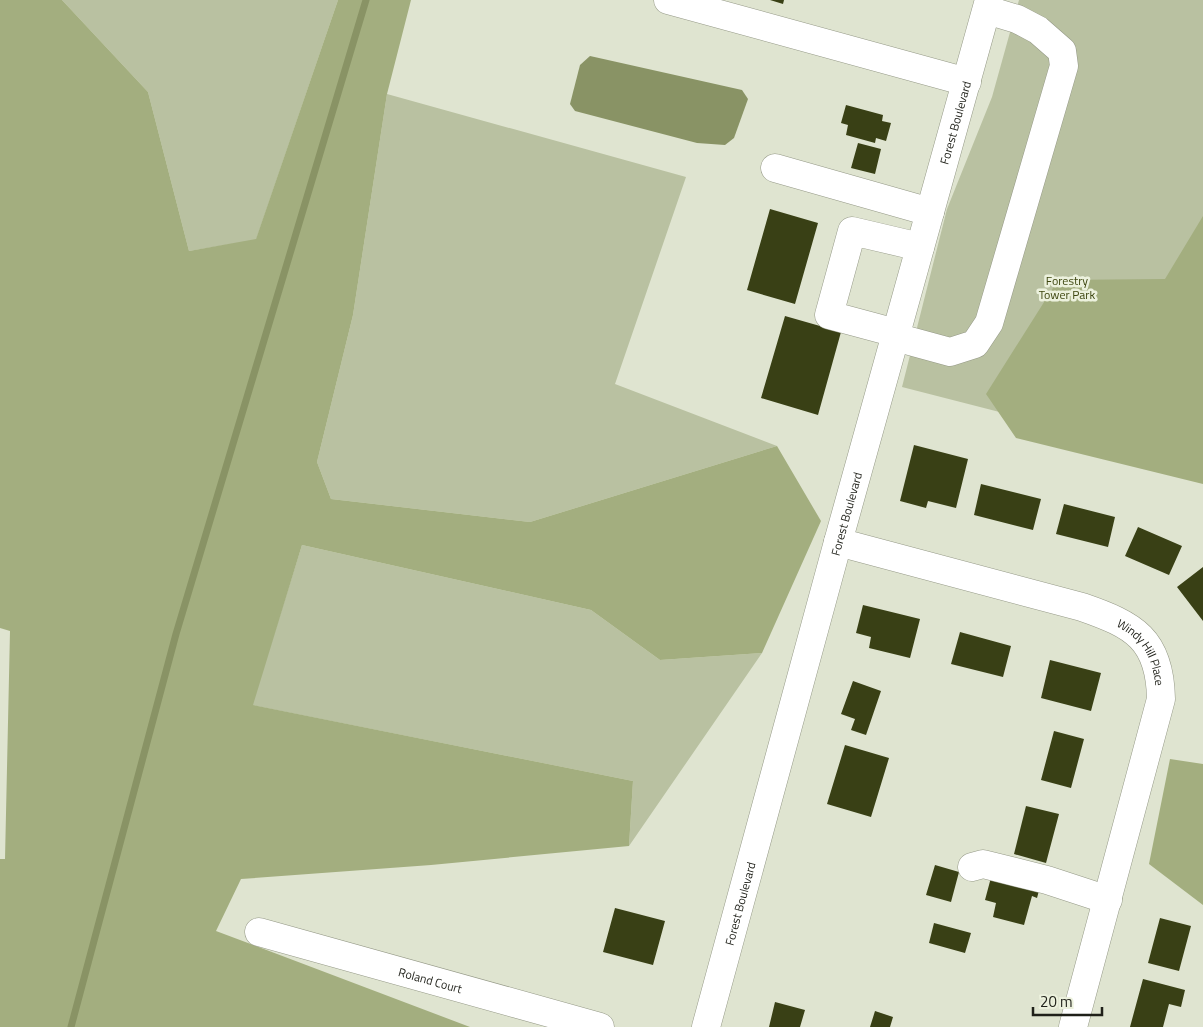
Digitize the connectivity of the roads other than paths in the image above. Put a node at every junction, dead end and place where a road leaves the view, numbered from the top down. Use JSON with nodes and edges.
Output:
{"nodes":[{"id":1,"x":668,"y":0,"type":"edge"},
{"id":2,"x":988,"y":5,"type":"edge"},
{"id":3,"x":966,"y":82,"type":"junction"},
{"id":4,"x":775,"y":168,"type":"dead end"},
{"id":5,"x":930,"y":212,"type":"junction"},
{"id":6,"x":920,"y":247,"type":"junction"},
{"id":7,"x":896,"y":335,"type":"junction"},
{"id":8,"x":838,"y":542,"type":"junction"},
{"id":9,"x":972,"y":867,"type":"dead end"},
{"id":10,"x":1108,"y":900,"type":"junction"},
{"id":11,"x":259,"y":932,"type":"dead end"},
{"id":12,"x":600,"y":1027,"type":"edge"},
{"id":13,"x":706,"y":1027,"type":"edge"},
{"id":14,"x":1073,"y":1027,"type":"edge"}],
"edges":[{"from":1,"to":3,"type":"street"},
{"from":2,"to":3,"type":"street","name":"Forest Boulevard"},
{"from":2,"to":7,"type":"street"},
{"from":3,"to":5,"type":"street","name":"Forest Boulevard"},
{"from":4,"to":5,"type":"street"},
{"from":5,"to":6,"type":"street","name":"Forest Boulevard"},
{"from":6,"to":7,"type":"street","name":"Forest Boulevard"},
{"from":6,"to":7,"type":"street"},
{"from":7,"to":8,"type":"street","name":"Forest Boulevard"},
{"from":8,"to":10,"type":"street","name":"Windy Hill Place"},
{"from":8,"to":13,"type":"street","name":"Forest Boulevard"},
{"from":9,"to":10,"type":"street"},
{"from":10,"to":14,"type":"street","name":"Windy Hill Place"},
{"from":11,"to":12,"type":"street","name":"Roland Court"}]}
